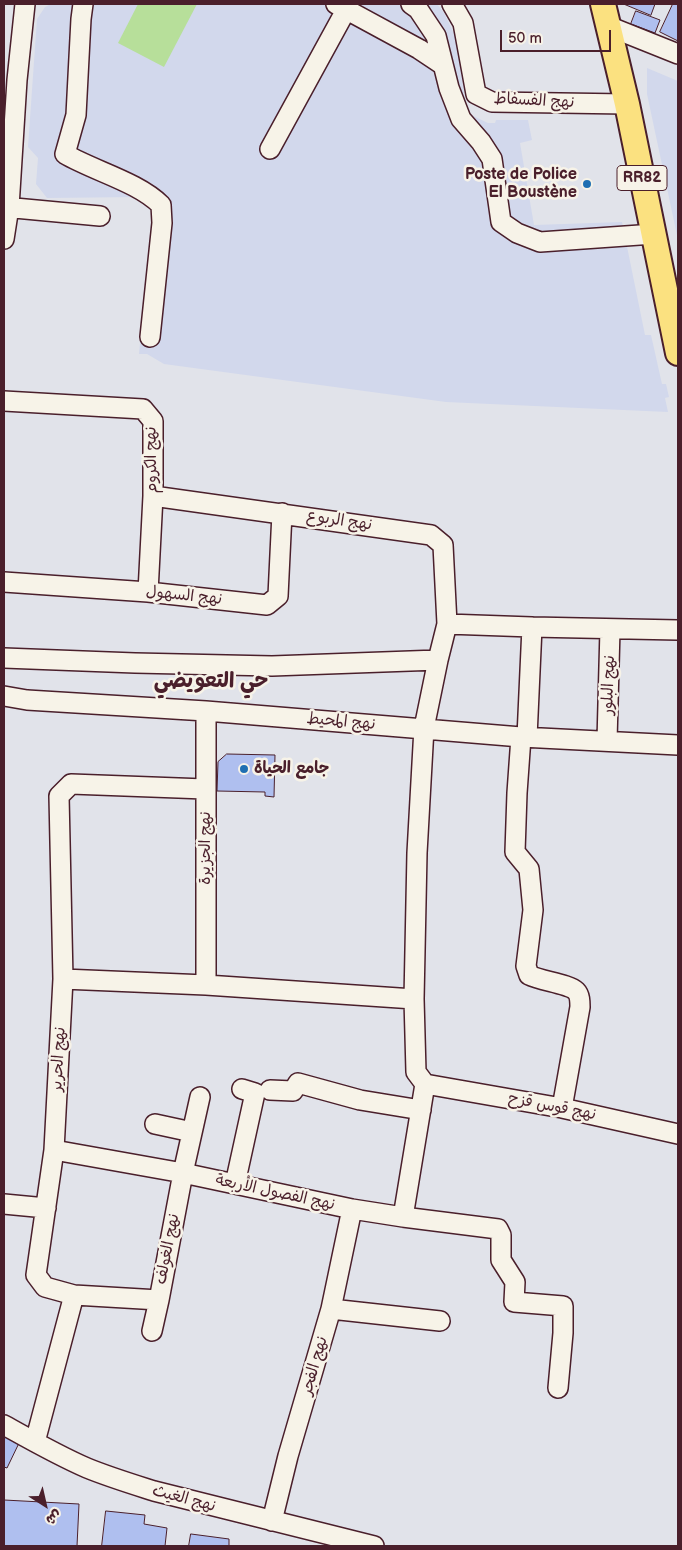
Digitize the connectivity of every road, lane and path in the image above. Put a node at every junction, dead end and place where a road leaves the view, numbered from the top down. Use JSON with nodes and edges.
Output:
{"nodes":[{"id":1,"x":83,"y":4,"type":"edge"},
{"id":2,"x":411,"y":4,"type":"edge"},
{"id":3,"x":452,"y":4,"type":"edge"},
{"id":4,"x":26,"y":5,"type":"edge"},
{"id":5,"x":341,"y":7,"type":"edge"},
{"id":6,"x":606,"y":15,"type":"edge"},
{"id":7,"x":678,"y":54,"type":"edge"},
{"id":8,"x":443,"y":65,"type":"junction"},
{"id":9,"x":627,"y":104,"type":"junction"},
{"id":10,"x":270,"y":149,"type":"dead end"},
{"id":11,"x":6,"y":207,"type":"edge"},
{"id":12,"x":100,"y":216,"type":"dead end"},
{"id":13,"x":654,"y":234,"type":"junction"},
{"id":14,"x":4,"y":239,"type":"edge"},
{"id":15,"x":673,"y":301,"type":"edge"},
{"id":16,"x":150,"y":338,"type":"dead end"},
{"id":17,"x":678,"y":353,"type":"edge"},
{"id":18,"x":4,"y":401,"type":"edge"},
{"id":19,"x":152,"y":496,"type":"junction"},
{"id":20,"x":282,"y":513,"type":"junction"},
{"id":21,"x":4,"y":582,"type":"edge"},
{"id":22,"x":148,"y":592,"type":"junction"},
{"id":23,"x":447,"y":624,"type":"junction"},
{"id":24,"x":532,"y":627,"type":"junction"},
{"id":25,"x":610,"y":628,"type":"junction"},
{"id":26,"x":678,"y":630,"type":"edge"},
{"id":27,"x":4,"y":658,"type":"edge"},
{"id":28,"x":438,"y":660,"type":"junction"},
{"id":29,"x":4,"y":696,"type":"edge"},
{"id":30,"x":206,"y":711,"type":"junction"},
{"id":31,"x":424,"y":728,"type":"junction"},
{"id":32,"x":524,"y":737,"type":"junction"},
{"id":33,"x":607,"y":741,"type":"junction"},
{"id":34,"x":678,"y":745,"type":"edge"},
{"id":35,"x":205,"y":789,"type":"junction"},
{"id":36,"x":63,"y":979,"type":"junction"},
{"id":37,"x":206,"y":985,"type":"junction"},
{"id":38,"x":414,"y":1000,"type":"junction"},
{"id":39,"x":424,"y":1084,"type":"junction"},
{"id":40,"x":242,"y":1089,"type":"dead end"},
{"id":41,"x":270,"y":1090,"type":"dead end"},
{"id":42,"x":200,"y":1097,"type":"dead end"},
{"id":43,"x":562,"y":1108,"type":"junction"},
{"id":44,"x":421,"y":1110,"type":"junction"},
{"id":45,"x":155,"y":1124,"type":"dead end"},
{"id":46,"x":192,"y":1132,"type":"junction"},
{"id":47,"x":678,"y":1134,"type":"edge"},
{"id":48,"x":54,"y":1150,"type":"junction"},
{"id":49,"x":183,"y":1173,"type":"junction"},
{"id":50,"x":236,"y":1184,"type":"junction"},
{"id":51,"x":4,"y":1204,"type":"edge"},
{"id":52,"x":46,"y":1208,"type":"junction"},
{"id":53,"x":352,"y":1209,"type":"junction"},
{"id":54,"x":402,"y":1217,"type":"junction"},
{"id":55,"x":74,"y":1295,"type":"junction"},
{"id":56,"x":159,"y":1300,"type":"junction"},
{"id":57,"x":331,"y":1310,"type":"junction"},
{"id":58,"x":440,"y":1321,"type":"dead end"},
{"id":59,"x":152,"y":1330,"type":"dead end"},
{"id":60,"x":558,"y":1388,"type":"dead end"},
{"id":61,"x":4,"y":1426,"type":"edge"},
{"id":62,"x":35,"y":1442,"type":"junction"},
{"id":63,"x":272,"y":1521,"type":"junction"},
{"id":64,"x":374,"y":1546,"type":"edge"}],
"edges":[{"from":1,"to":16,"type":"street"},
{"from":2,"to":8,"type":"street"},
{"from":3,"to":9,"type":"street","name":"نهج الفسفاط"},
{"from":4,"to":11,"type":"street"},
{"from":5,"to":8,"type":"street"},
{"from":5,"to":10,"type":"street"},
{"from":6,"to":7,"type":"street"},
{"from":6,"to":9,"type":"main road","number":"RR82"},
{"from":8,"to":13,"type":"street"},
{"from":9,"to":13,"type":"main road","number":"RR82"},
{"from":11,"to":12,"type":"street"},
{"from":11,"to":14,"type":"street"},
{"from":13,"to":15,"type":"main road","number":"RR82"},
{"from":15,"to":17,"type":"main road","number":"RR82"},
{"from":18,"to":19,"type":"street","name":"نهج الكروم"},
{"from":19,"to":20,"type":"street","name":"نهج الربوع"},
{"from":19,"to":22,"type":"street","name":"نهج الكروم"},
{"from":20,"to":22,"type":"street","name":"نهج السهول"},
{"from":20,"to":23,"type":"street","name":"نهج الربوع"},
{"from":21,"to":22,"type":"street","name":"نهج السهول"},
{"from":23,"to":24,"type":"street"},
{"from":23,"to":28,"type":"street","name":"نهج الربوع"},
{"from":24,"to":25,"type":"street"},
{"from":24,"to":32,"type":"street"},
{"from":25,"to":26,"type":"street"},
{"from":25,"to":33,"type":"street","name":"نهج البلور"},
{"from":27,"to":28,"type":"street"},
{"from":28,"to":31,"type":"street","name":"نهج الربوع"},
{"from":29,"to":30,"type":"street","name":"نهج المحيط"},
{"from":30,"to":31,"type":"street","name":"نهج المحيط"},
{"from":30,"to":35,"type":"street","name":"نهج الجزيرة"},
{"from":31,"to":32,"type":"street","name":"نهج المحيط"},
{"from":31,"to":38,"type":"street","name":"نهج الربوع"},
{"from":32,"to":33,"type":"street","name":"نهج المحيط"},
{"from":32,"to":43,"type":"street"},
{"from":33,"to":34,"type":"street","name":"نهج المحيط"},
{"from":35,"to":36,"type":"street","name":"نهج الحرير"},
{"from":35,"to":37,"type":"street","name":"نهج الجزيرة"},
{"from":36,"to":37,"type":"street"},
{"from":36,"to":48,"type":"street","name":"نهج الحرير"},
{"from":37,"to":38,"type":"street"},
{"from":38,"to":39,"type":"street","name":"نهج الربوع"},
{"from":39,"to":43,"type":"street","name":"نهج قوس قزح"},
{"from":39,"to":44,"type":"street"},
{"from":40,"to":50,"type":"street"},
{"from":41,"to":44,"type":"street"},
{"from":42,"to":46,"type":"street","name":"نهج الغولف"},
{"from":43,"to":47,"type":"street","name":"نهج قوس قزح"},
{"from":44,"to":54,"type":"street"},
{"from":45,"to":46,"type":"street"},
{"from":46,"to":49,"type":"street","name":"نهج الغولف"},
{"from":48,"to":49,"type":"street","name":"نهج الفصول الأربعة"},
{"from":48,"to":52,"type":"street","name":"نهج الحرير"},
{"from":49,"to":50,"type":"street","name":"نهج الفصول الأربعة"},
{"from":49,"to":56,"type":"street","name":"نهج الغولف"},
{"from":50,"to":53,"type":"street","name":"نهج الفصول الأربعة"},
{"from":51,"to":52,"type":"street"},
{"from":52,"to":55,"type":"street","name":"نهج الحرير"},
{"from":53,"to":54,"type":"street","name":"نهج الفصول الأربعة"},
{"from":53,"to":57,"type":"street","name":"نهج الفجر"},
{"from":54,"to":60,"type":"street","name":"نهج الفصول الأربعة"},
{"from":55,"to":56,"type":"street","name":"نهج الغولف"},
{"from":55,"to":62,"type":"street"},
{"from":56,"to":59,"type":"street"},
{"from":57,"to":58,"type":"street"},
{"from":57,"to":63,"type":"street","name":"نهج الفجر"},
{"from":61,"to":62,"type":"street","name":"نهج الغيث"},
{"from":62,"to":63,"type":"street","name":"نهج الغيث"},
{"from":63,"to":64,"type":"street","name":"نهج الغيث"}]}
